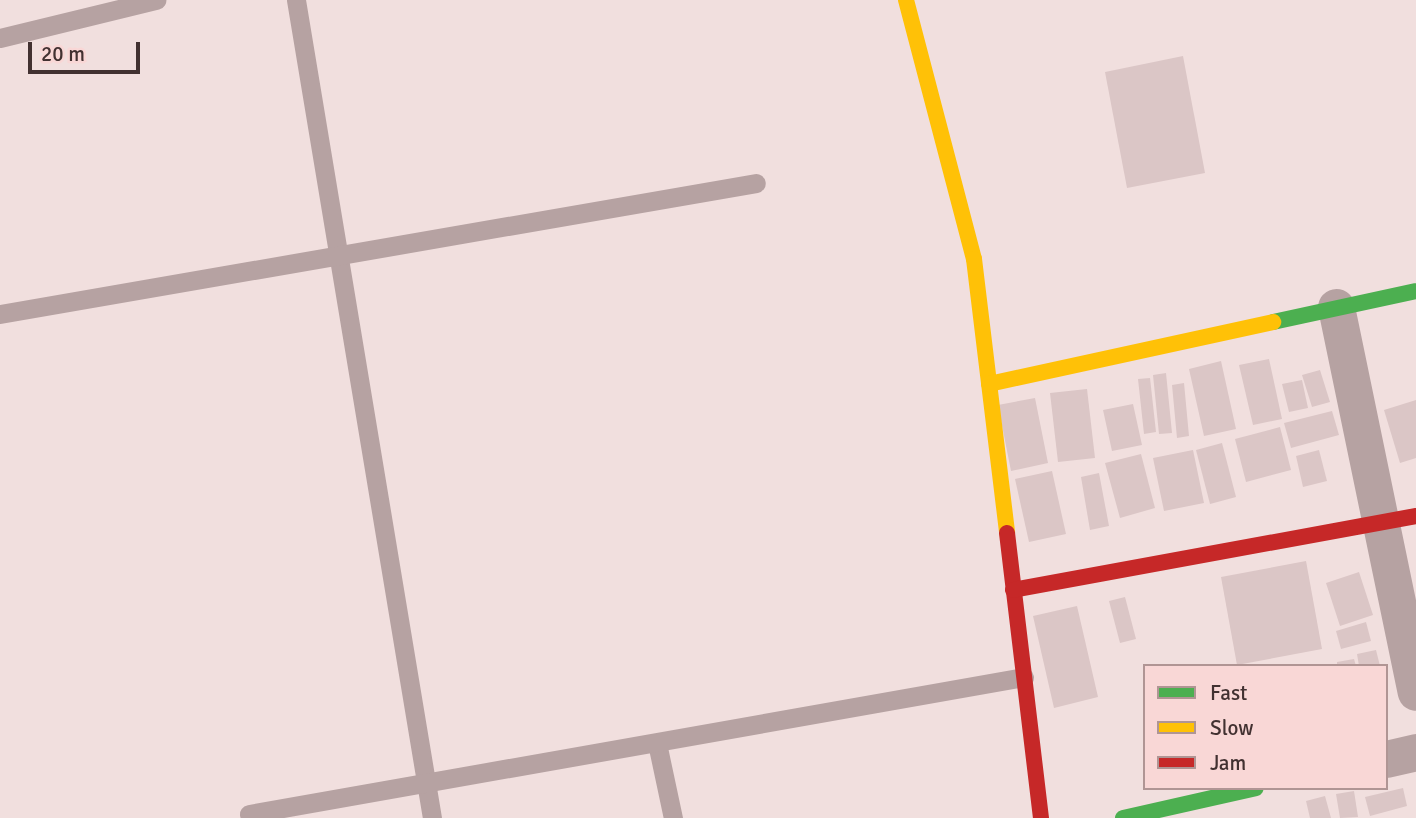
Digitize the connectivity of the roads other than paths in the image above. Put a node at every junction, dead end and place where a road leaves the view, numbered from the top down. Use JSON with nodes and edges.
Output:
{"nodes":[{"id":1,"x":156,"y":0,"type":"edge"},
{"id":2,"x":296,"y":0,"type":"edge"},
{"id":3,"x":906,"y":0,"type":"edge"},
{"id":4,"x":0,"y":38,"type":"edge"},
{"id":5,"x":756,"y":183,"type":"dead end"},
{"id":6,"x":340,"y":255,"type":"junction"},
{"id":7,"x":1416,"y":291,"type":"edge"},
{"id":8,"x":1336,"y":307,"type":"junction"},
{"id":9,"x":0,"y":314,"type":"edge"},
{"id":10,"x":989,"y":384,"type":"junction"},
{"id":11,"x":1399,"y":520,"type":"edge"},
{"id":12,"x":1013,"y":590,"type":"junction"},
{"id":13,"x":1024,"y":677,"type":"junction"},
{"id":14,"x":1416,"y":692,"type":"edge"},
{"id":15,"x":657,"y":743,"type":"junction"},
{"id":16,"x":1416,"y":752,"type":"edge"},
{"id":17,"x":1388,"y":759,"type":"edge"},
{"id":18,"x":426,"y":783,"type":"junction"},
{"id":19,"x":1247,"y":790,"type":"edge"},
{"id":20,"x":249,"y":814,"type":"dead end"},
{"id":21,"x":432,"y":818,"type":"edge"},
{"id":22,"x":673,"y":818,"type":"edge"},
{"id":23,"x":1041,"y":818,"type":"edge"},
{"id":24,"x":1123,"y":818,"type":"edge"}],
"edges":[{"from":1,"to":4,"type":"lane"},
{"from":2,"to":6,"type":"lane"},
{"from":3,"to":10,"type":"street"},
{"from":5,"to":6,"type":"lane"},
{"from":6,"to":9,"type":"lane"},
{"from":6,"to":18,"type":"lane"},
{"from":7,"to":8,"type":"street"},
{"from":8,"to":10,"type":"street"},
{"from":8,"to":11,"type":"street"},
{"from":10,"to":12,"type":"street"},
{"from":11,"to":12,"type":"street"},
{"from":11,"to":14,"type":"street"},
{"from":12,"to":13,"type":"street"},
{"from":13,"to":15,"type":"lane"},
{"from":13,"to":23,"type":"street"},
{"from":15,"to":18,"type":"lane"},
{"from":15,"to":22,"type":"lane"},
{"from":16,"to":17,"type":"street"},
{"from":18,"to":20,"type":"lane"},
{"from":18,"to":21,"type":"lane"},
{"from":19,"to":24,"type":"street"}]}
